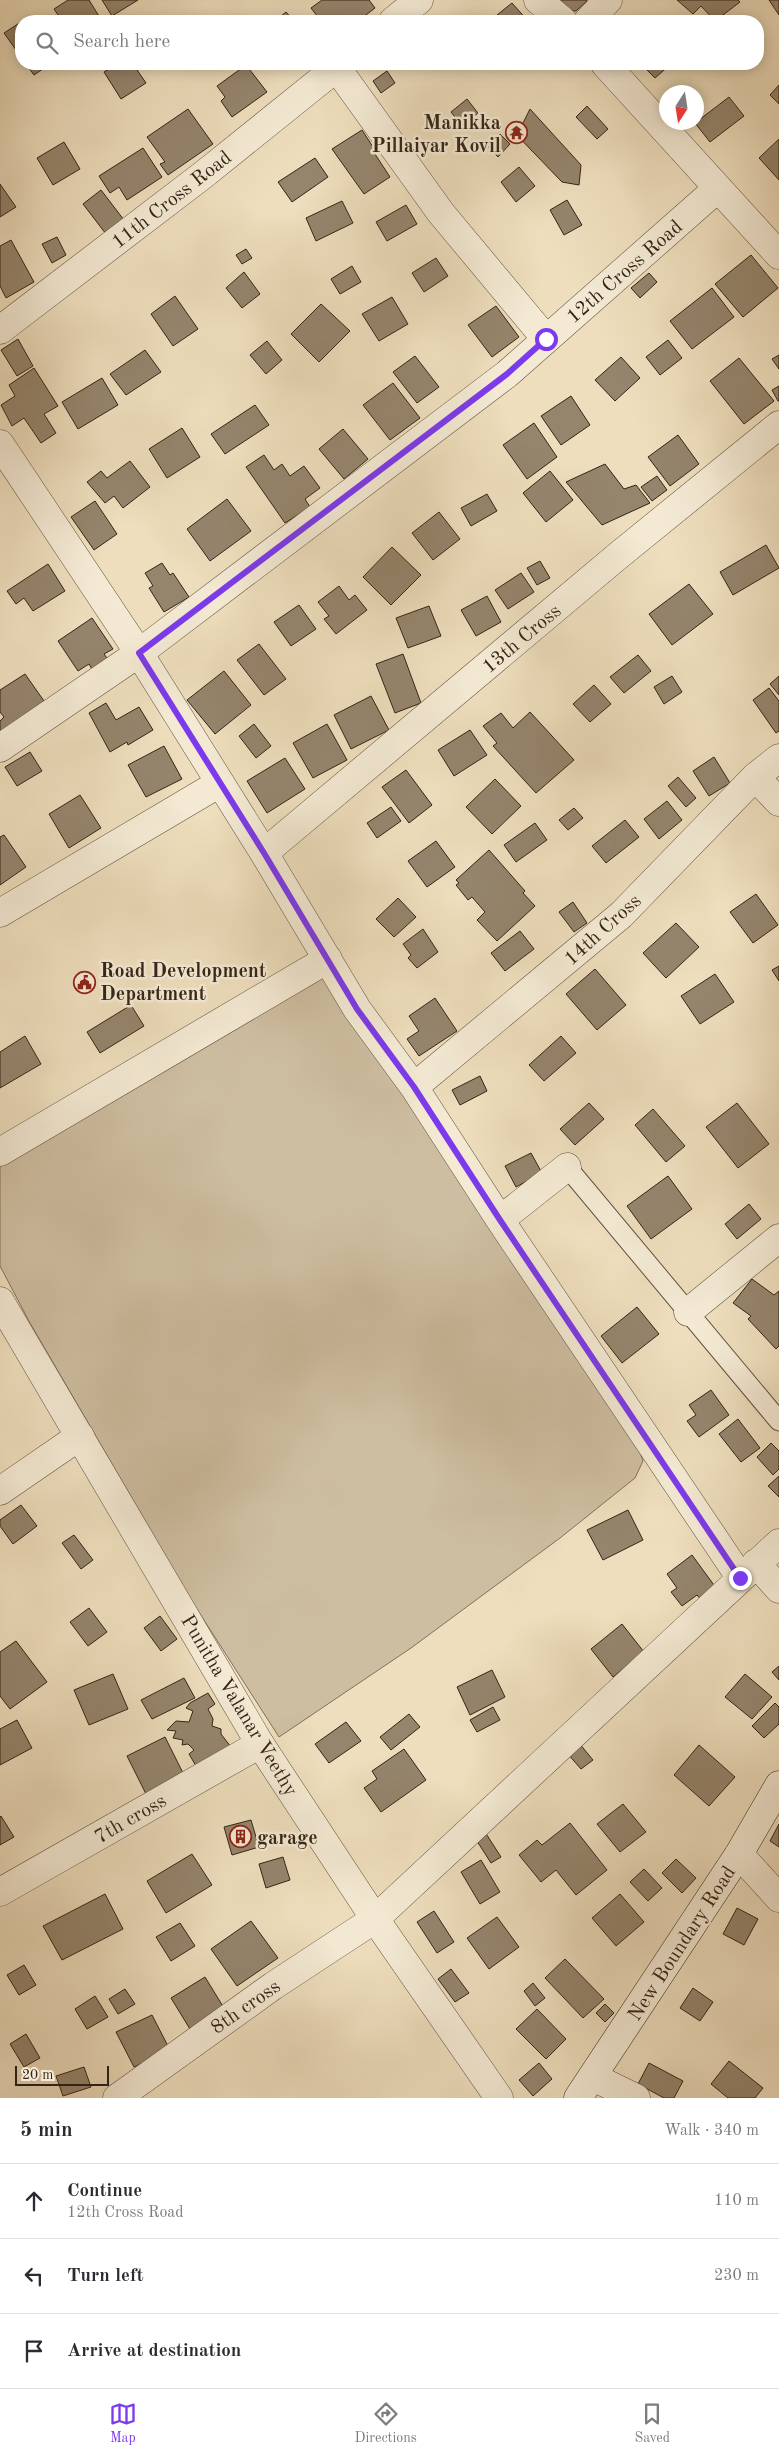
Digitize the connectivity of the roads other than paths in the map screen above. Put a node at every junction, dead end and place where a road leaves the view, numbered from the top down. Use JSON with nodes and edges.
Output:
{"nodes":[{"id":1,"x":419,"y":0,"type":"edge"},
{"id":2,"x":538,"y":0,"type":"edge"},
{"id":3,"x":608,"y":0,"type":"edge"},
{"id":4,"x":400,"y":15,"type":"edge"},
{"id":5,"x":556,"y":15,"type":"edge"},
{"id":6,"x":594,"y":15,"type":"edge"},
{"id":7,"x":333,"y":70,"type":"edge"},
{"id":8,"x":341,"y":70,"type":"edge"},
{"id":9,"x":610,"y":70,"type":"edge"},
{"id":10,"x":718,"y":188,"type":"junction"},
{"id":11,"x":779,"y":255,"type":"edge"},
{"id":12,"x":0,"y":330,"type":"edge"},
{"id":13,"x":546,"y":339,"type":"junction"},
{"id":14,"x":779,"y":425,"type":"edge"},
{"id":15,"x":0,"y":444,"type":"edge"},
{"id":16,"x":139,"y":653,"type":"junction"},
{"id":17,"x":0,"y":748,"type":"edge"},
{"id":18,"x":779,"y":758,"type":"edge"},
{"id":19,"x":755,"y":777,"type":"junction"},
{"id":20,"x":220,"y":783,"type":"junction"},
{"id":21,"x":779,"y":802,"type":"edge"},
{"id":22,"x":264,"y":853,"type":"junction"},
{"id":23,"x":0,"y":913,"type":"edge"},
{"id":24,"x":328,"y":959,"type":"junction"},
{"id":25,"x":414,"y":1087,"type":"junction"},
{"id":26,"x":0,"y":1152,"type":"edge"},
{"id":27,"x":567,"y":1167,"type":"joint"},
{"id":28,"x":500,"y":1220,"type":"junction"},
{"id":29,"x":779,"y":1238,"type":"edge"},
{"id":30,"x":0,"y":1301,"type":"edge"},
{"id":31,"x":688,"y":1312,"type":"junction"},
{"id":32,"x":779,"y":1421,"type":"edge"},
{"id":33,"x":80,"y":1436,"type":"junction"},
{"id":34,"x":0,"y":1491,"type":"edge"},
{"id":35,"x":779,"y":1543,"type":"edge"},
{"id":36,"x":748,"y":1570,"type":"junction"},
{"id":37,"x":779,"y":1589,"type":"edge"},
{"id":38,"x":260,"y":1744,"type":"junction"},
{"id":39,"x":779,"y":1785,"type":"edge"},
{"id":40,"x":739,"y":1854,"type":"junction"},
{"id":41,"x":0,"y":1892,"type":"edge"},
{"id":42,"x":779,"y":1898,"type":"edge"},
{"id":43,"x":375,"y":1919,"type":"junction"},
{"id":44,"x":585,"y":2088,"type":"edge"},
{"id":45,"x":117,"y":2098,"type":"edge"},
{"id":46,"x":499,"y":2098,"type":"edge"},
{"id":47,"x":636,"y":2098,"type":"edge"}],
"edges":[{"from":1,"to":4,"type":"street"},
{"from":2,"to":5,"type":"street"},
{"from":3,"to":6,"type":"street"},
{"from":7,"to":12,"type":"street","name":"11th Cross Road"},
{"from":8,"to":13,"type":"street"},
{"from":9,"to":10,"type":"street"},
{"from":10,"to":11,"type":"street"},
{"from":10,"to":13,"type":"street","name":"12th Cross Road"},
{"from":13,"to":16,"type":"street","name":"12th Cross Road"},
{"from":14,"to":22,"type":"street","name":"13th Cross"},
{"from":15,"to":16,"type":"street"},
{"from":16,"to":17,"type":"street","name":"12th Cross Road"},
{"from":16,"to":20,"type":"street"},
{"from":18,"to":19,"type":"street","name":"14th Cross"},
{"from":19,"to":21,"type":"street"},
{"from":19,"to":25,"type":"street","name":"14th Cross"},
{"from":20,"to":22,"type":"street"},
{"from":20,"to":23,"type":"street"},
{"from":22,"to":24,"type":"street"},
{"from":24,"to":25,"type":"street"},
{"from":24,"to":26,"type":"street"},
{"from":25,"to":28,"type":"street"},
{"from":27,"to":28,"type":"street"},
{"from":27,"to":31,"type":"lane"},
{"from":28,"to":36,"type":"street"},
{"from":29,"to":31,"type":"street"},
{"from":30,"to":33,"type":"street","name":"Punitha Valanar Veethy"},
{"from":31,"to":32,"type":"lane"},
{"from":33,"to":34,"type":"street"},
{"from":33,"to":38,"type":"street","name":"Punitha Valanar Veethy"},
{"from":35,"to":36,"type":"street","name":"8th cross"},
{"from":36,"to":37,"type":"street"},
{"from":36,"to":43,"type":"street","name":"8th cross"},
{"from":38,"to":41,"type":"street","name":"7th cross"},
{"from":38,"to":43,"type":"street","name":"Punitha Valanar Veethy"},
{"from":39,"to":40,"type":"street","name":"New Boundary Road"},
{"from":40,"to":42,"type":"street"},
{"from":40,"to":44,"type":"street","name":"New Boundary Road"},
{"from":43,"to":45,"type":"street","name":"8th cross"},
{"from":43,"to":46,"type":"street","name":"Punitha Valanar Veethy"},
{"from":44,"to":47,"type":"street"}]}
